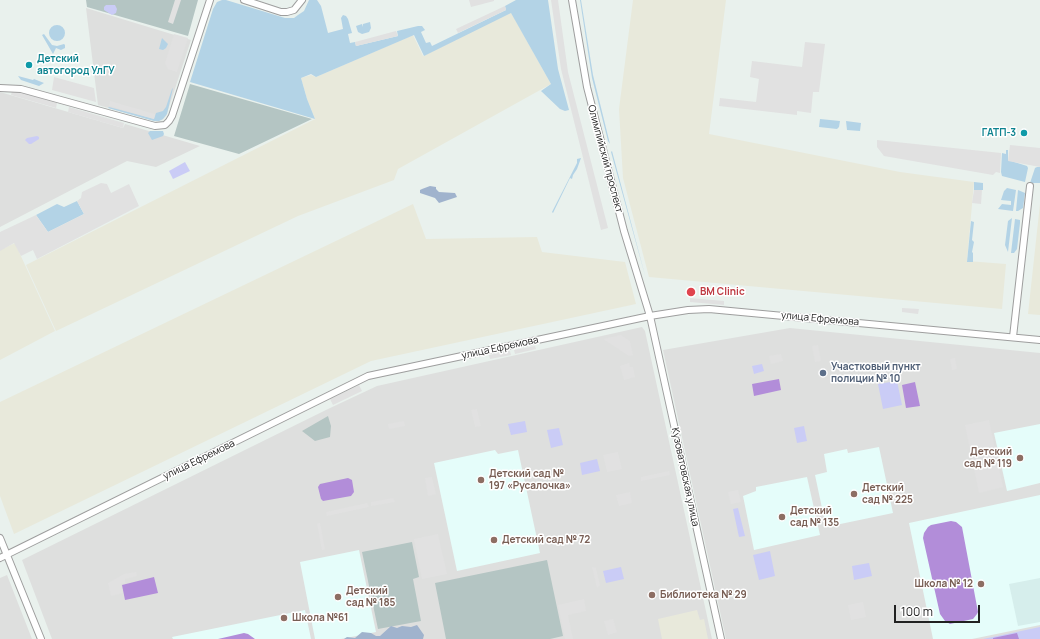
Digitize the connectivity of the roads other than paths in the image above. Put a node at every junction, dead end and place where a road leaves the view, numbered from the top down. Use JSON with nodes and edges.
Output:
{"nodes":[{"id":1,"x":210,"y":0,"type":"edge"},
{"id":2,"x":244,"y":0,"type":"edge"},
{"id":3,"x":302,"y":0,"type":"edge"},
{"id":4,"x":572,"y":0,"type":"edge"},
{"id":5,"x":0,"y":88,"type":"edge"},
{"id":6,"x":1030,"y":186,"type":"dead end"},
{"id":7,"x":650,"y":316,"type":"junction"},
{"id":8,"x":1013,"y":337,"type":"junction"},
{"id":9,"x":1040,"y":340,"type":"edge"},
{"id":10,"x":0,"y":538,"type":"edge"},
{"id":11,"x":7,"y":554,"type":"junction"},
{"id":12,"x":0,"y":558,"type":"edge"},
{"id":13,"x":41,"y":639,"type":"edge"},
{"id":14,"x":721,"y":639,"type":"edge"}],
"edges":[{"from":1,"to":5,"type":"street"},
{"from":2,"to":3,"type":"street"},
{"from":4,"to":7,"type":"street","name":"Олимпийский проспект"},
{"from":6,"to":8,"type":"street"},
{"from":7,"to":8,"type":"street","name":"улица Ефремова"},
{"from":7,"to":11,"type":"street","name":"улица Ефремова"},
{"from":7,"to":14,"type":"street","name":"Кузоватовская улица"},
{"from":8,"to":9,"type":"street","name":"улица Ефремова"},
{"from":10,"to":11,"type":"street"},
{"from":11,"to":12,"type":"street","name":"улица Ефремова"},
{"from":11,"to":13,"type":"street"}]}
